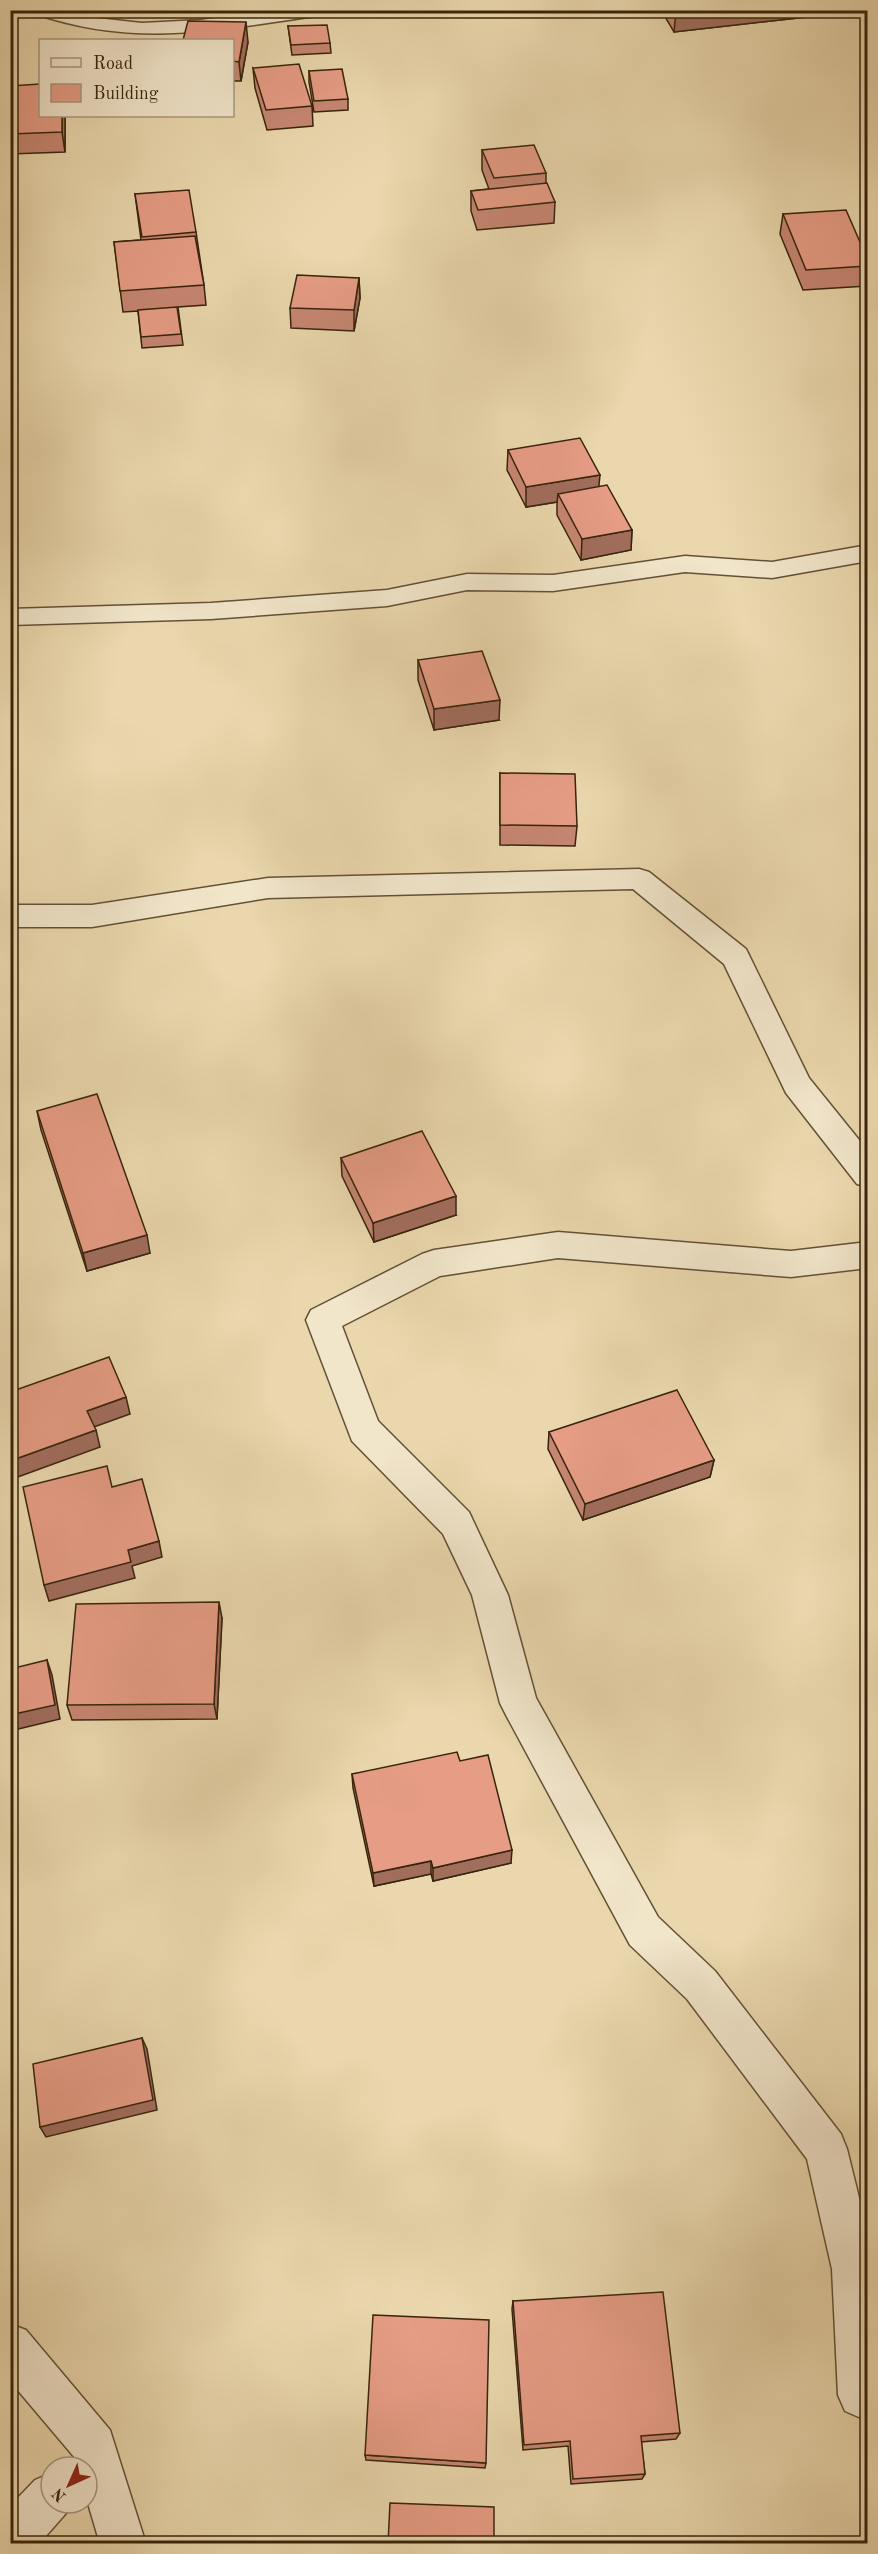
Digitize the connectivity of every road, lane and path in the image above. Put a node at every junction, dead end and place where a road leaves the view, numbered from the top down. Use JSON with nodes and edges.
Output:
{"nodes":[{"id":1,"x":43,"y":10,"type":"edge"},
{"id":2,"x":316,"y":10,"type":"edge"},
{"id":3,"x":867,"y":553,"type":"edge"},
{"id":4,"x":10,"y":617,"type":"edge"},
{"id":5,"x":10,"y":916,"type":"edge"},
{"id":6,"x":867,"y":1175,"type":"edge"},
{"id":7,"x":867,"y":1255,"type":"edge"},
{"id":8,"x":10,"y":2346,"type":"edge"},
{"id":9,"x":861,"y":2395,"type":"dead end"},
{"id":10,"x":84,"y":2455,"type":"edge"},
{"id":11,"x":99,"y":2489,"type":"edge"},
{"id":12,"x":39,"y":2509,"type":"edge"},
{"id":13,"x":10,"y":2541,"type":"edge"},
{"id":14,"x":123,"y":2544,"type":"edge"}],
"edges":[{"from":1,"to":2,"type":"street"},
{"from":3,"to":4,"type":"street"},
{"from":5,"to":6,"type":"street"},
{"from":7,"to":9,"type":"street"},
{"from":8,"to":10,"type":"street"},
{"from":11,"to":14,"type":"street"},
{"from":12,"to":13,"type":"street"}]}
